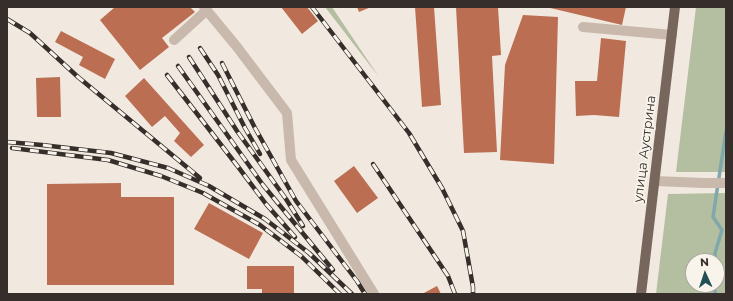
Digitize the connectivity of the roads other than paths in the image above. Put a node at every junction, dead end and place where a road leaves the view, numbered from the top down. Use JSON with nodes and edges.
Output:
{"nodes":[{"id":1,"x":675,"y":7,"type":"edge"},
{"id":2,"x":205,"y":9,"type":"edge"},
{"id":3,"x":582,"y":27,"type":"dead end"},
{"id":4,"x":672,"y":35,"type":"junction"},
{"id":5,"x":174,"y":40,"type":"dead end"},
{"id":6,"x":655,"y":181,"type":"junction"},
{"id":7,"x":726,"y":183,"type":"edge"},
{"id":8,"x":374,"y":294,"type":"edge"},
{"id":9,"x":641,"y":294,"type":"edge"}],
"edges":[{"from":1,"to":4,"type":"main road","name":"улица Аустрина"},
{"from":2,"to":5,"type":"lane"},
{"from":2,"to":8,"type":"lane"},
{"from":3,"to":4,"type":"lane"},
{"from":4,"to":6,"type":"main road","name":"улица Аустрина"},
{"from":6,"to":7,"type":"lane"},
{"from":6,"to":9,"type":"main road","name":"улица Аустрина"}]}
